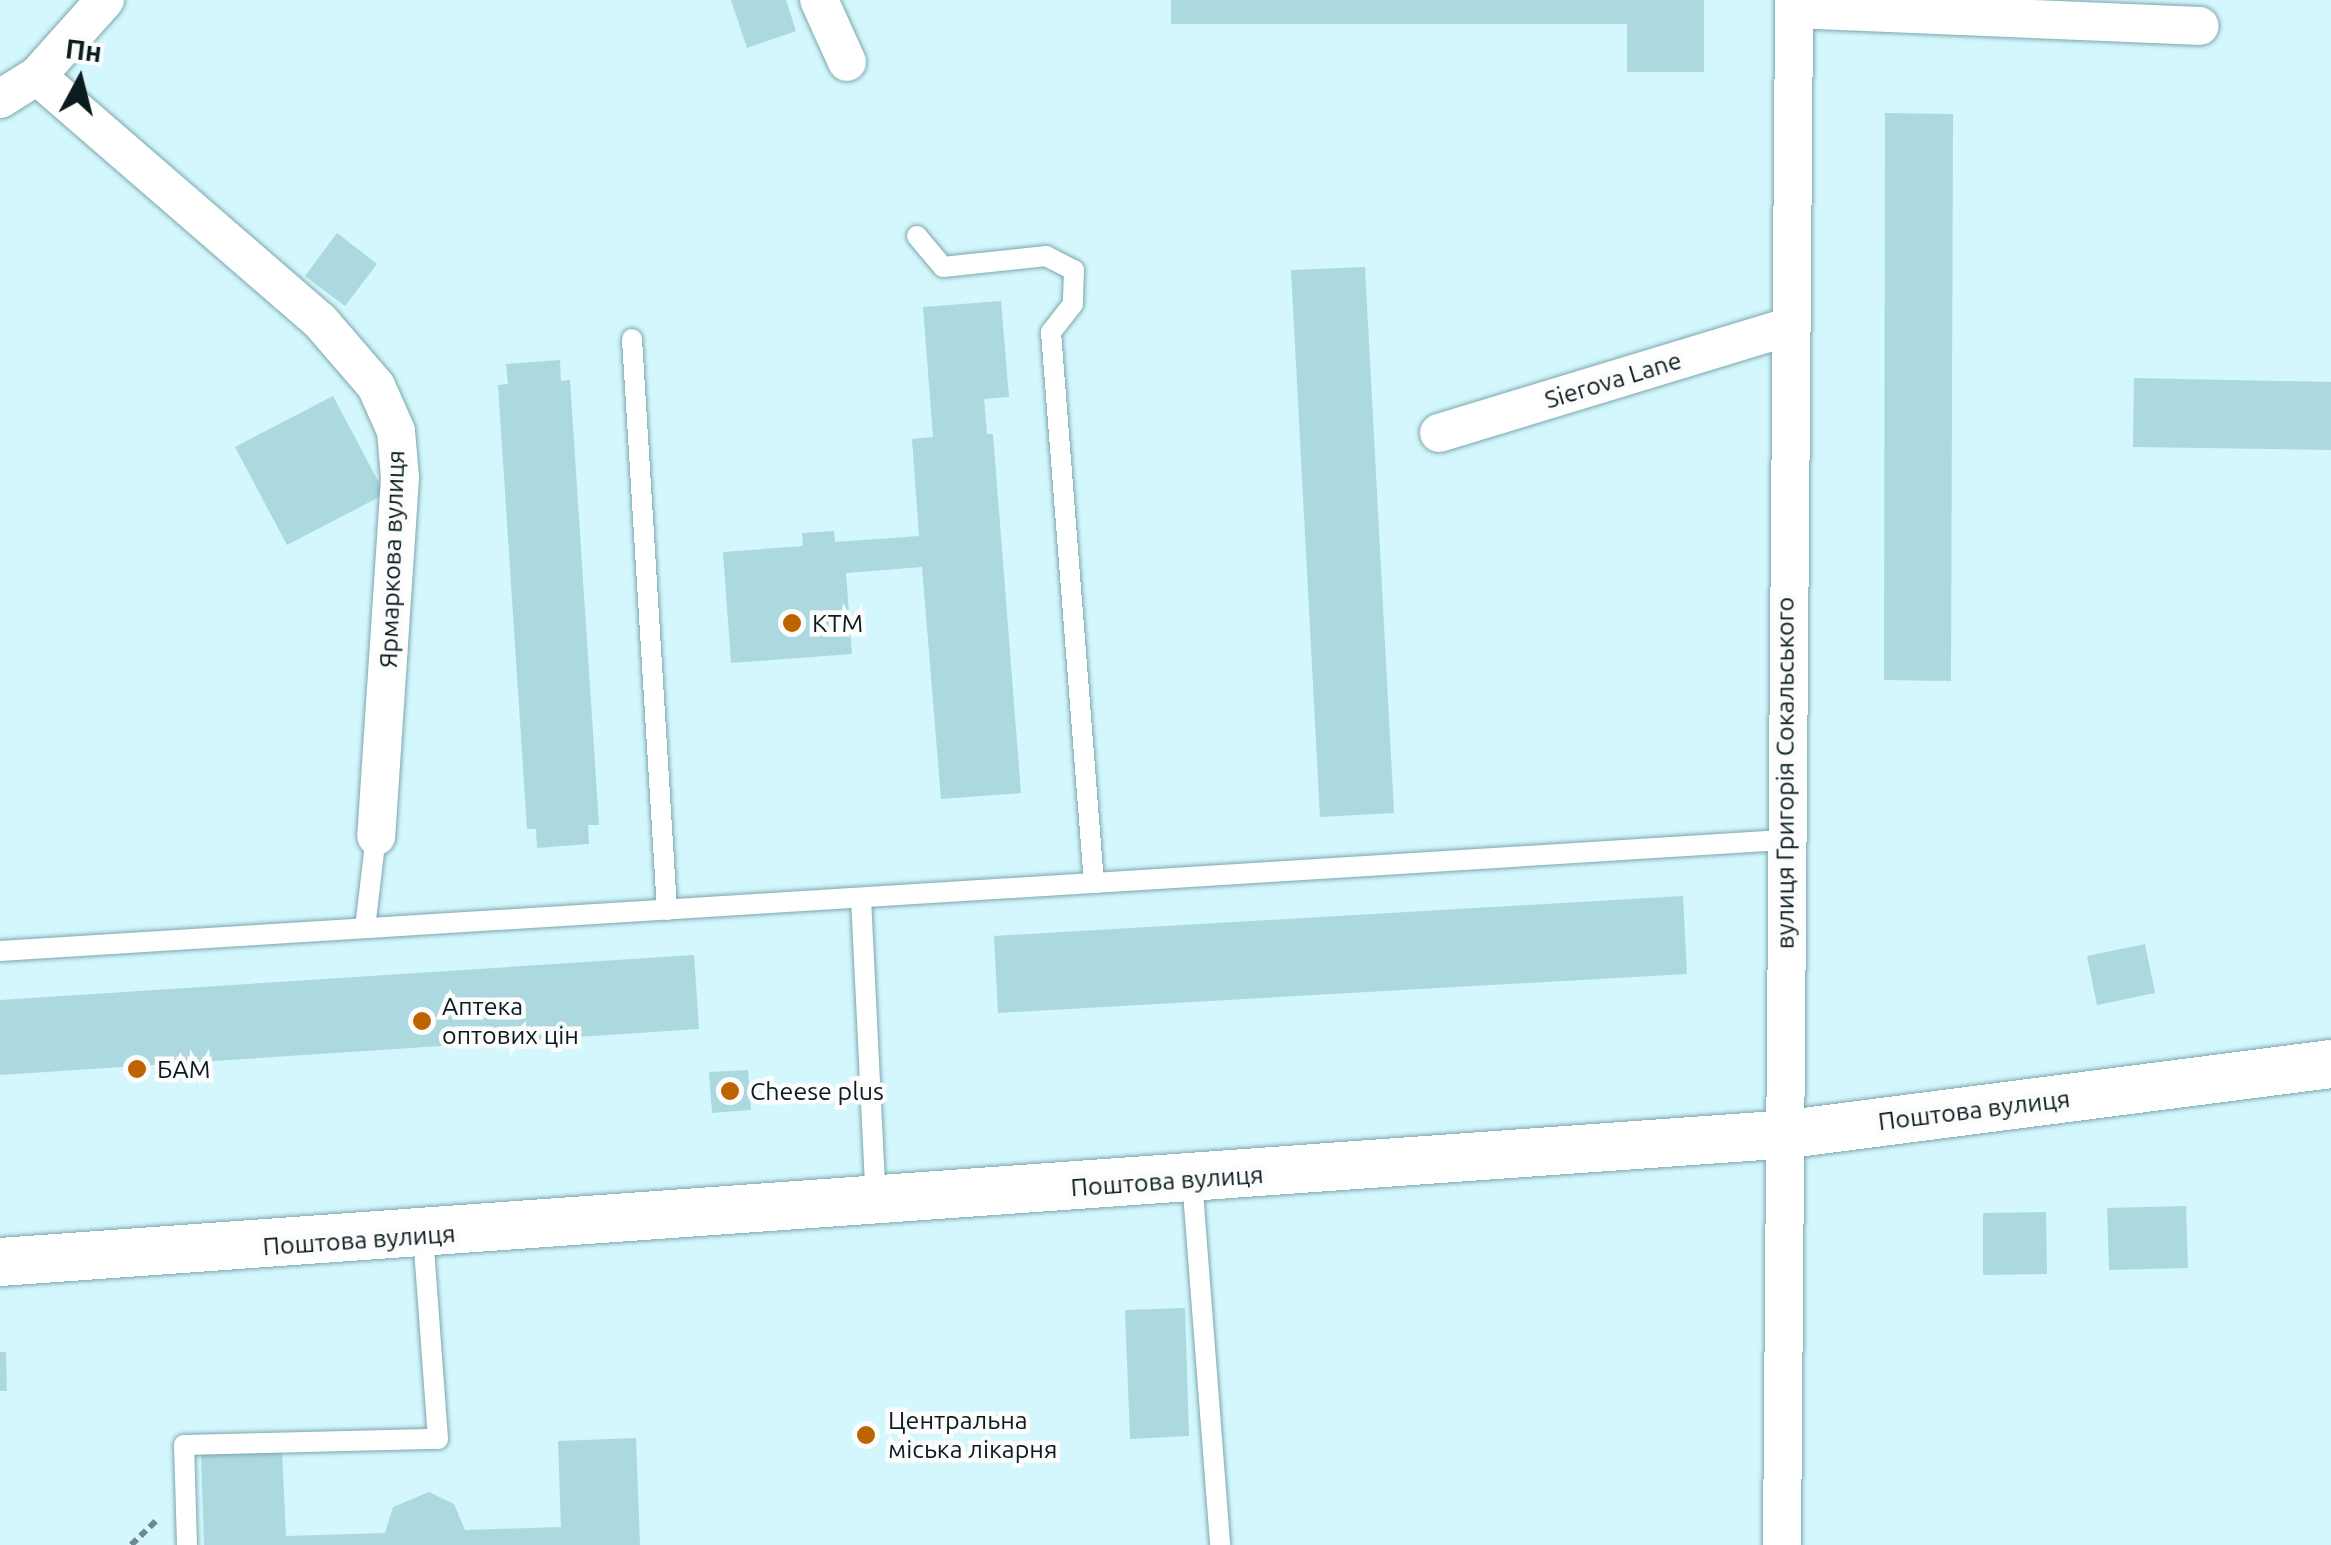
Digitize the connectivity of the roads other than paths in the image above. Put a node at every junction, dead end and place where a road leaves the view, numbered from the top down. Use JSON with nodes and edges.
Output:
{"nodes":[{"id":1,"x":105,"y":0,"type":"edge"},
{"id":2,"x":819,"y":0,"type":"edge"},
{"id":3,"x":1794,"y":4,"type":"edge"},
{"id":4,"x":2200,"y":26,"type":"dead end"},
{"id":5,"x":846,"y":62,"type":"dead end"},
{"id":6,"x":37,"y":76,"type":"junction"},
{"id":7,"x":0,"y":99,"type":"edge"},
{"id":8,"x":917,"y":236,"type":"dead end"},
{"id":9,"x":1787,"y":328,"type":"junction"},
{"id":10,"x":632,"y":338,"type":"dead end"},
{"id":11,"x":1439,"y":432,"type":"dead end"},
{"id":12,"x":376,"y":836,"type":"joint"},
{"id":13,"x":1783,"y":840,"type":"junction"},
{"id":14,"x":1094,"y":884,"type":"junction"},
{"id":15,"x":861,"y":898,"type":"junction"},
{"id":16,"x":667,"y":910,"type":"junction"},
{"id":17,"x":364,"y":928,"type":"junction"},
{"id":18,"x":0,"y":951,"type":"edge"},
{"id":19,"x":2331,"y":1064,"type":"edge"},
{"id":20,"x":1789,"y":1134,"type":"junction"},
{"id":21,"x":1192,"y":1179,"type":"junction"},
{"id":22,"x":876,"y":1204,"type":"junction"},
{"id":23,"x":423,"y":1236,"type":"junction"},
{"id":24,"x":0,"y":1262,"type":"edge"},
{"id":25,"x":187,"y":1545,"type":"edge"},
{"id":26,"x":1220,"y":1545,"type":"edge"},
{"id":27,"x":1782,"y":1545,"type":"edge"}],
"edges":[{"from":1,"to":6,"type":"street"},
{"from":2,"to":5,"type":"street"},
{"from":3,"to":4,"type":"street"},
{"from":3,"to":9,"type":"street","name":"вулиця Григорія Сокальського"},
{"from":6,"to":7,"type":"street"},
{"from":6,"to":12,"type":"street","name":"Ярмаркова вулиця"},
{"from":8,"to":14,"type":"lane"},
{"from":9,"to":11,"type":"street","name":"Sierova Lane"},
{"from":9,"to":13,"type":"street","name":"вулиця Григорія Сокальського"},
{"from":10,"to":16,"type":"lane"},
{"from":12,"to":17,"type":"lane"},
{"from":13,"to":14,"type":"lane"},
{"from":13,"to":20,"type":"street","name":"вулиця Григорія Сокальського"},
{"from":14,"to":15,"type":"lane"},
{"from":15,"to":16,"type":"lane"},
{"from":15,"to":22,"type":"lane"},
{"from":16,"to":17,"type":"lane"},
{"from":17,"to":18,"type":"lane"},
{"from":19,"to":20,"type":"street","name":"Поштова вулиця"},
{"from":20,"to":21,"type":"street","name":"Поштова вулиця"},
{"from":20,"to":27,"type":"street","name":"вулиця Григорія Сокальського"},
{"from":21,"to":22,"type":"street","name":"Поштова вулиця"},
{"from":21,"to":26,"type":"lane"},
{"from":22,"to":23,"type":"street","name":"Поштова вулиця"},
{"from":23,"to":24,"type":"street","name":"Поштова вулиця"},
{"from":23,"to":25,"type":"lane"}]}
